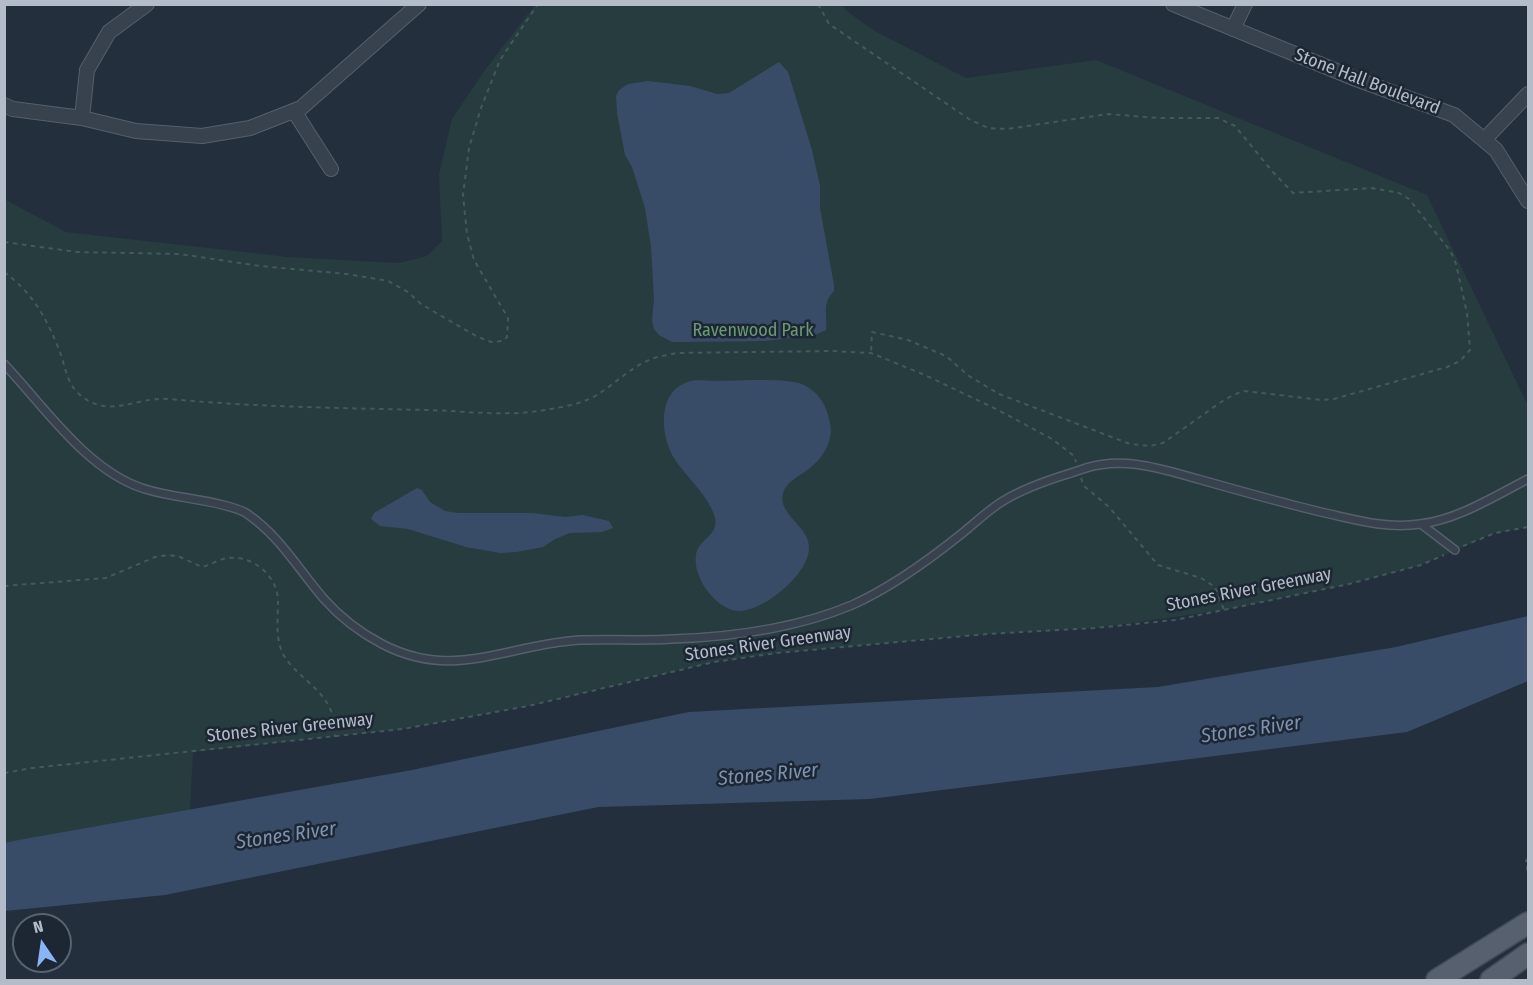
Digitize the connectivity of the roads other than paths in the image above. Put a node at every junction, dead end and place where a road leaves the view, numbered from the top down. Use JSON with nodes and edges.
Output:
{"nodes":[{"id":1,"x":147,"y":4,"type":"edge"},
{"id":2,"x":419,"y":4,"type":"edge"},
{"id":3,"x":1173,"y":4,"type":"edge"},
{"id":4,"x":1245,"y":4,"type":"edge"},
{"id":5,"x":1233,"y":29,"type":"junction"},
{"id":6,"x":1528,"y":94,"type":"edge"},
{"id":7,"x":4,"y":105,"type":"edge"},
{"id":8,"x":294,"y":111,"type":"junction"},
{"id":9,"x":82,"y":118,"type":"junction"},
{"id":10,"x":1484,"y":140,"type":"junction"},
{"id":11,"x":331,"y":169,"type":"dead end"},
{"id":12,"x":1528,"y":201,"type":"edge"},
{"id":13,"x":4,"y":364,"type":"edge"},
{"id":14,"x":1528,"y":479,"type":"edge"},
{"id":15,"x":1420,"y":524,"type":"junction"},
{"id":16,"x":1455,"y":550,"type":"road end"},
{"id":17,"x":1528,"y":923,"type":"edge"},
{"id":18,"x":1528,"y":954,"type":"edge"},
{"id":19,"x":1437,"y":981,"type":"edge"},
{"id":20,"x":1491,"y":981,"type":"edge"}],
"edges":[{"from":1,"to":9,"type":"street"},
{"from":2,"to":8,"type":"street"},
{"from":3,"to":5,"type":"street","name":"Stone Hall Boulevard"},
{"from":4,"to":5,"type":"street"},
{"from":5,"to":10,"type":"street","name":"Stone Hall Boulevard"},
{"from":6,"to":10,"type":"street"},
{"from":7,"to":9,"type":"street"},
{"from":8,"to":9,"type":"street"},
{"from":8,"to":11,"type":"street"},
{"from":10,"to":12,"type":"street","name":"Stone Hall Boulevard"},
{"from":13,"to":15,"type":"lane","bridge":true},
{"from":14,"to":15,"type":"lane"},
{"from":15,"to":16,"type":"lane"},
{"from":17,"to":19,"type":"main road"},
{"from":18,"to":20,"type":"main road"}]}
